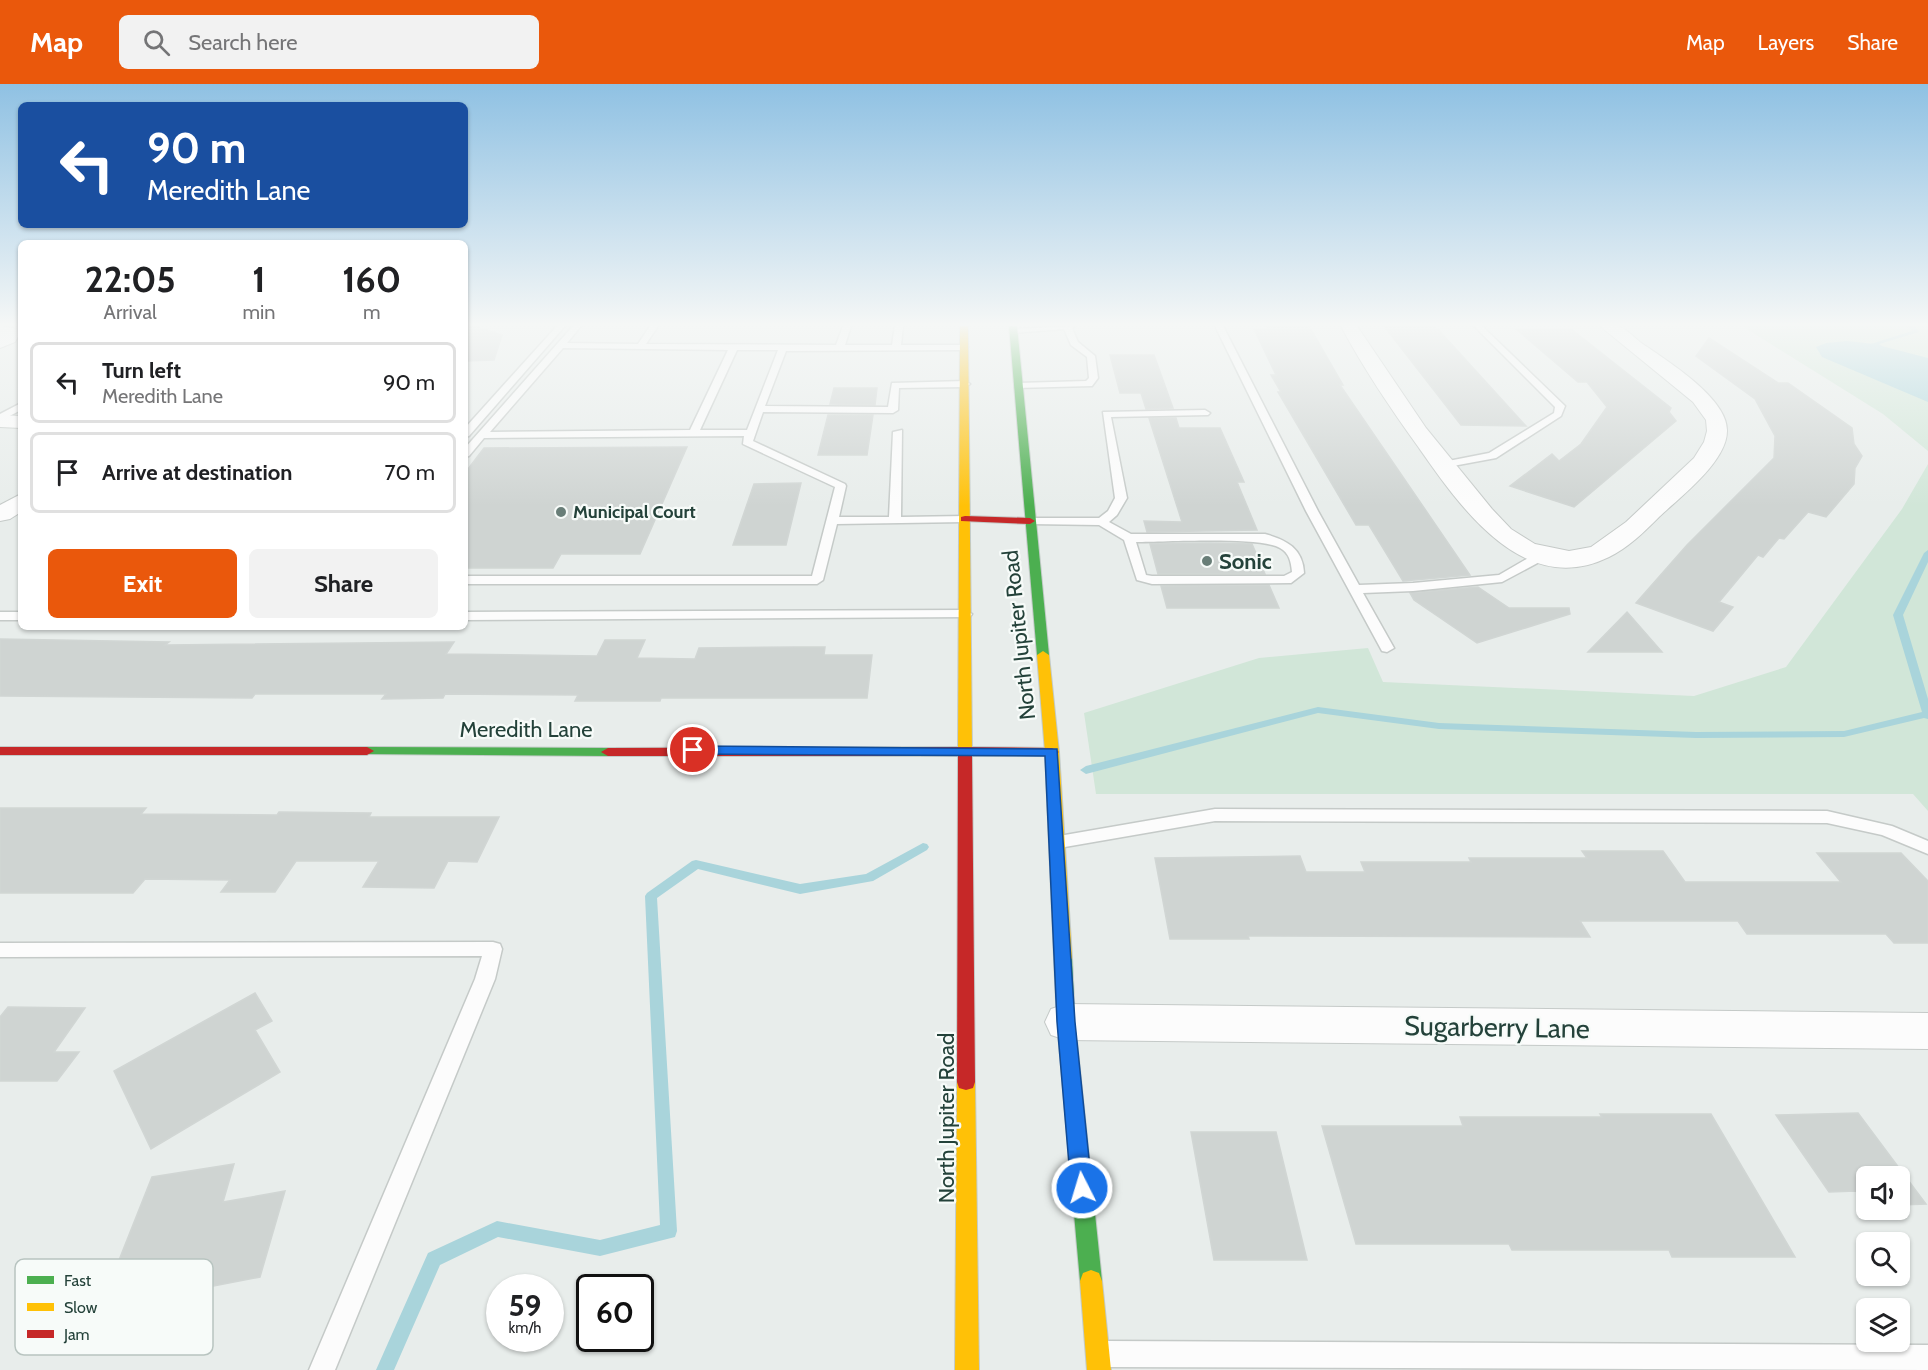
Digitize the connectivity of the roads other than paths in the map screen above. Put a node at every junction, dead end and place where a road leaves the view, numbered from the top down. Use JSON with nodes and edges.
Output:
{"nodes":[{"id":1,"x":505,"y":386,"type":"edge"},
{"id":2,"x":524,"y":386,"type":"edge"},
{"id":3,"x":716,"y":386,"type":"edge"},
{"id":4,"x":769,"y":386,"type":"edge"},
{"id":5,"x":895,"y":386,"type":"edge"},
{"id":6,"x":965,"y":386,"type":"edge"},
{"id":7,"x":1018,"y":386,"type":"edge"},
{"id":8,"x":1249,"y":386,"type":"edge"},
{"id":9,"x":1386,"y":386,"type":"edge"},
{"id":10,"x":1542,"y":386,"type":"edge"},
{"id":11,"x":1686,"y":386,"type":"edge"},
{"id":12,"x":18,"y":408,"type":"edge"},
{"id":13,"x":760,"y":409,"type":"junction"},
{"id":14,"x":1205,"y":413,"type":"dead end"},
{"id":15,"x":0,"y":420,"type":"edge"},
{"id":16,"x":18,"y":422,"type":"edge"},
{"id":17,"x":470,"y":423,"type":"edge"},
{"id":18,"x":898,"y":432,"type":"dead end"},
{"id":19,"x":694,"y":433,"type":"junction"},
{"id":20,"x":751,"y":433,"type":"junction"},
{"id":21,"x":482,"y":435,"type":"junction"},
{"id":22,"x":468,"y":451,"type":"edge"},
{"id":23,"x":1442,"y":465,"type":"junction"},
{"id":24,"x":966,"y":519,"type":"junction"},
{"id":25,"x":895,"y":520,"type":"junction"},
{"id":26,"x":1030,"y":520,"type":"junction"},
{"id":27,"x":833,"y":521,"type":"junction"},
{"id":28,"x":1102,"y":522,"type":"junction"},
{"id":29,"x":1129,"y":538,"type":"junction"},
{"id":30,"x":1551,"y":557,"type":"junction"},
{"id":31,"x":468,"y":580,"type":"edge"},
{"id":32,"x":1355,"y":589,"type":"junction"},
{"id":33,"x":965,"y":614,"type":"junction"},
{"id":34,"x":0,"y":616,"type":"edge"},
{"id":35,"x":18,"y":616,"type":"edge"},
{"id":36,"x":468,"y":616,"type":"edge"},
{"id":37,"x":1387,"y":648,"type":"dead end"},
{"id":38,"x":966,"y":750,"type":"junction"},
{"id":39,"x":0,"y":751,"type":"edge"},
{"id":40,"x":1052,"y":752,"type":"junction"},
{"id":41,"x":1059,"y":842,"type":"junction"},
{"id":42,"x":1928,"y":848,"type":"edge"},
{"id":43,"x":0,"y":950,"type":"edge"},
{"id":44,"x":1066,"y":1022,"type":"junction"},
{"id":45,"x":1923,"y":1038,"type":"edge"},
{"id":46,"x":1928,"y":1358,"type":"edge"},
{"id":47,"x":1098,"y":1362,"type":"edge"},
{"id":48,"x":322,"y":1370,"type":"edge"},
{"id":49,"x":967,"y":1370,"type":"edge"}],
"edges":[{"from":1,"to":17,"type":"lane"},
{"from":2,"to":21,"type":"lane"},
{"from":3,"to":19,"type":"lane"},
{"from":4,"to":13,"type":"lane"},
{"from":5,"to":13,"type":"lane"},
{"from":6,"to":24,"type":"main road","name":"North Jupiter Road"},
{"from":7,"to":26,"type":"main road","name":"North Jupiter Road"},
{"from":8,"to":32,"type":"lane"},
{"from":9,"to":23,"type":"street"},
{"from":10,"to":23,"type":"lane"},
{"from":11,"to":30,"type":"street"},
{"from":12,"to":15,"type":"lane"},
{"from":13,"to":20,"type":"lane"},
{"from":14,"to":28,"type":"lane"},
{"from":15,"to":16,"type":"street"},
{"from":18,"to":25,"type":"lane"},
{"from":19,"to":20,"type":"lane"},
{"from":19,"to":21,"type":"lane"},
{"from":20,"to":27,"type":"lane"},
{"from":21,"to":22,"type":"lane"},
{"from":23,"to":30,"type":"street"},
{"from":24,"to":25,"type":"lane"},
{"from":24,"to":26,"type":"main road"},
{"from":24,"to":33,"type":"main road","name":"North Jupiter Road"},
{"from":25,"to":27,"type":"lane"},
{"from":26,"to":28,"type":"lane"},
{"from":26,"to":40,"type":"main road","name":"North Jupiter Road"},
{"from":27,"to":31,"type":"lane"},
{"from":28,"to":29,"type":"lane"},
{"from":29,"to":29,"type":"lane"},
{"from":30,"to":32,"type":"lane"},
{"from":32,"to":37,"type":"lane"},
{"from":33,"to":36,"type":"lane"},
{"from":33,"to":38,"type":"main road","name":"North Jupiter Road"},
{"from":34,"to":35,"type":"lane"},
{"from":38,"to":39,"type":"main road","name":"Meredith Lane"},
{"from":38,"to":40,"type":"main road","name":"Meredith Lane"},
{"from":38,"to":49,"type":"main road","name":"North Jupiter Road"},
{"from":40,"to":41,"type":"main road","name":"North Jupiter Road"},
{"from":41,"to":42,"type":"lane"},
{"from":41,"to":44,"type":"main road","name":"North Jupiter Road"},
{"from":43,"to":48,"type":"lane"},
{"from":44,"to":45,"type":"street","name":"Sugarberry Lane"},
{"from":44,"to":47,"type":"main road","name":"North Jupiter Road"},
{"from":46,"to":47,"type":"lane"}]}
